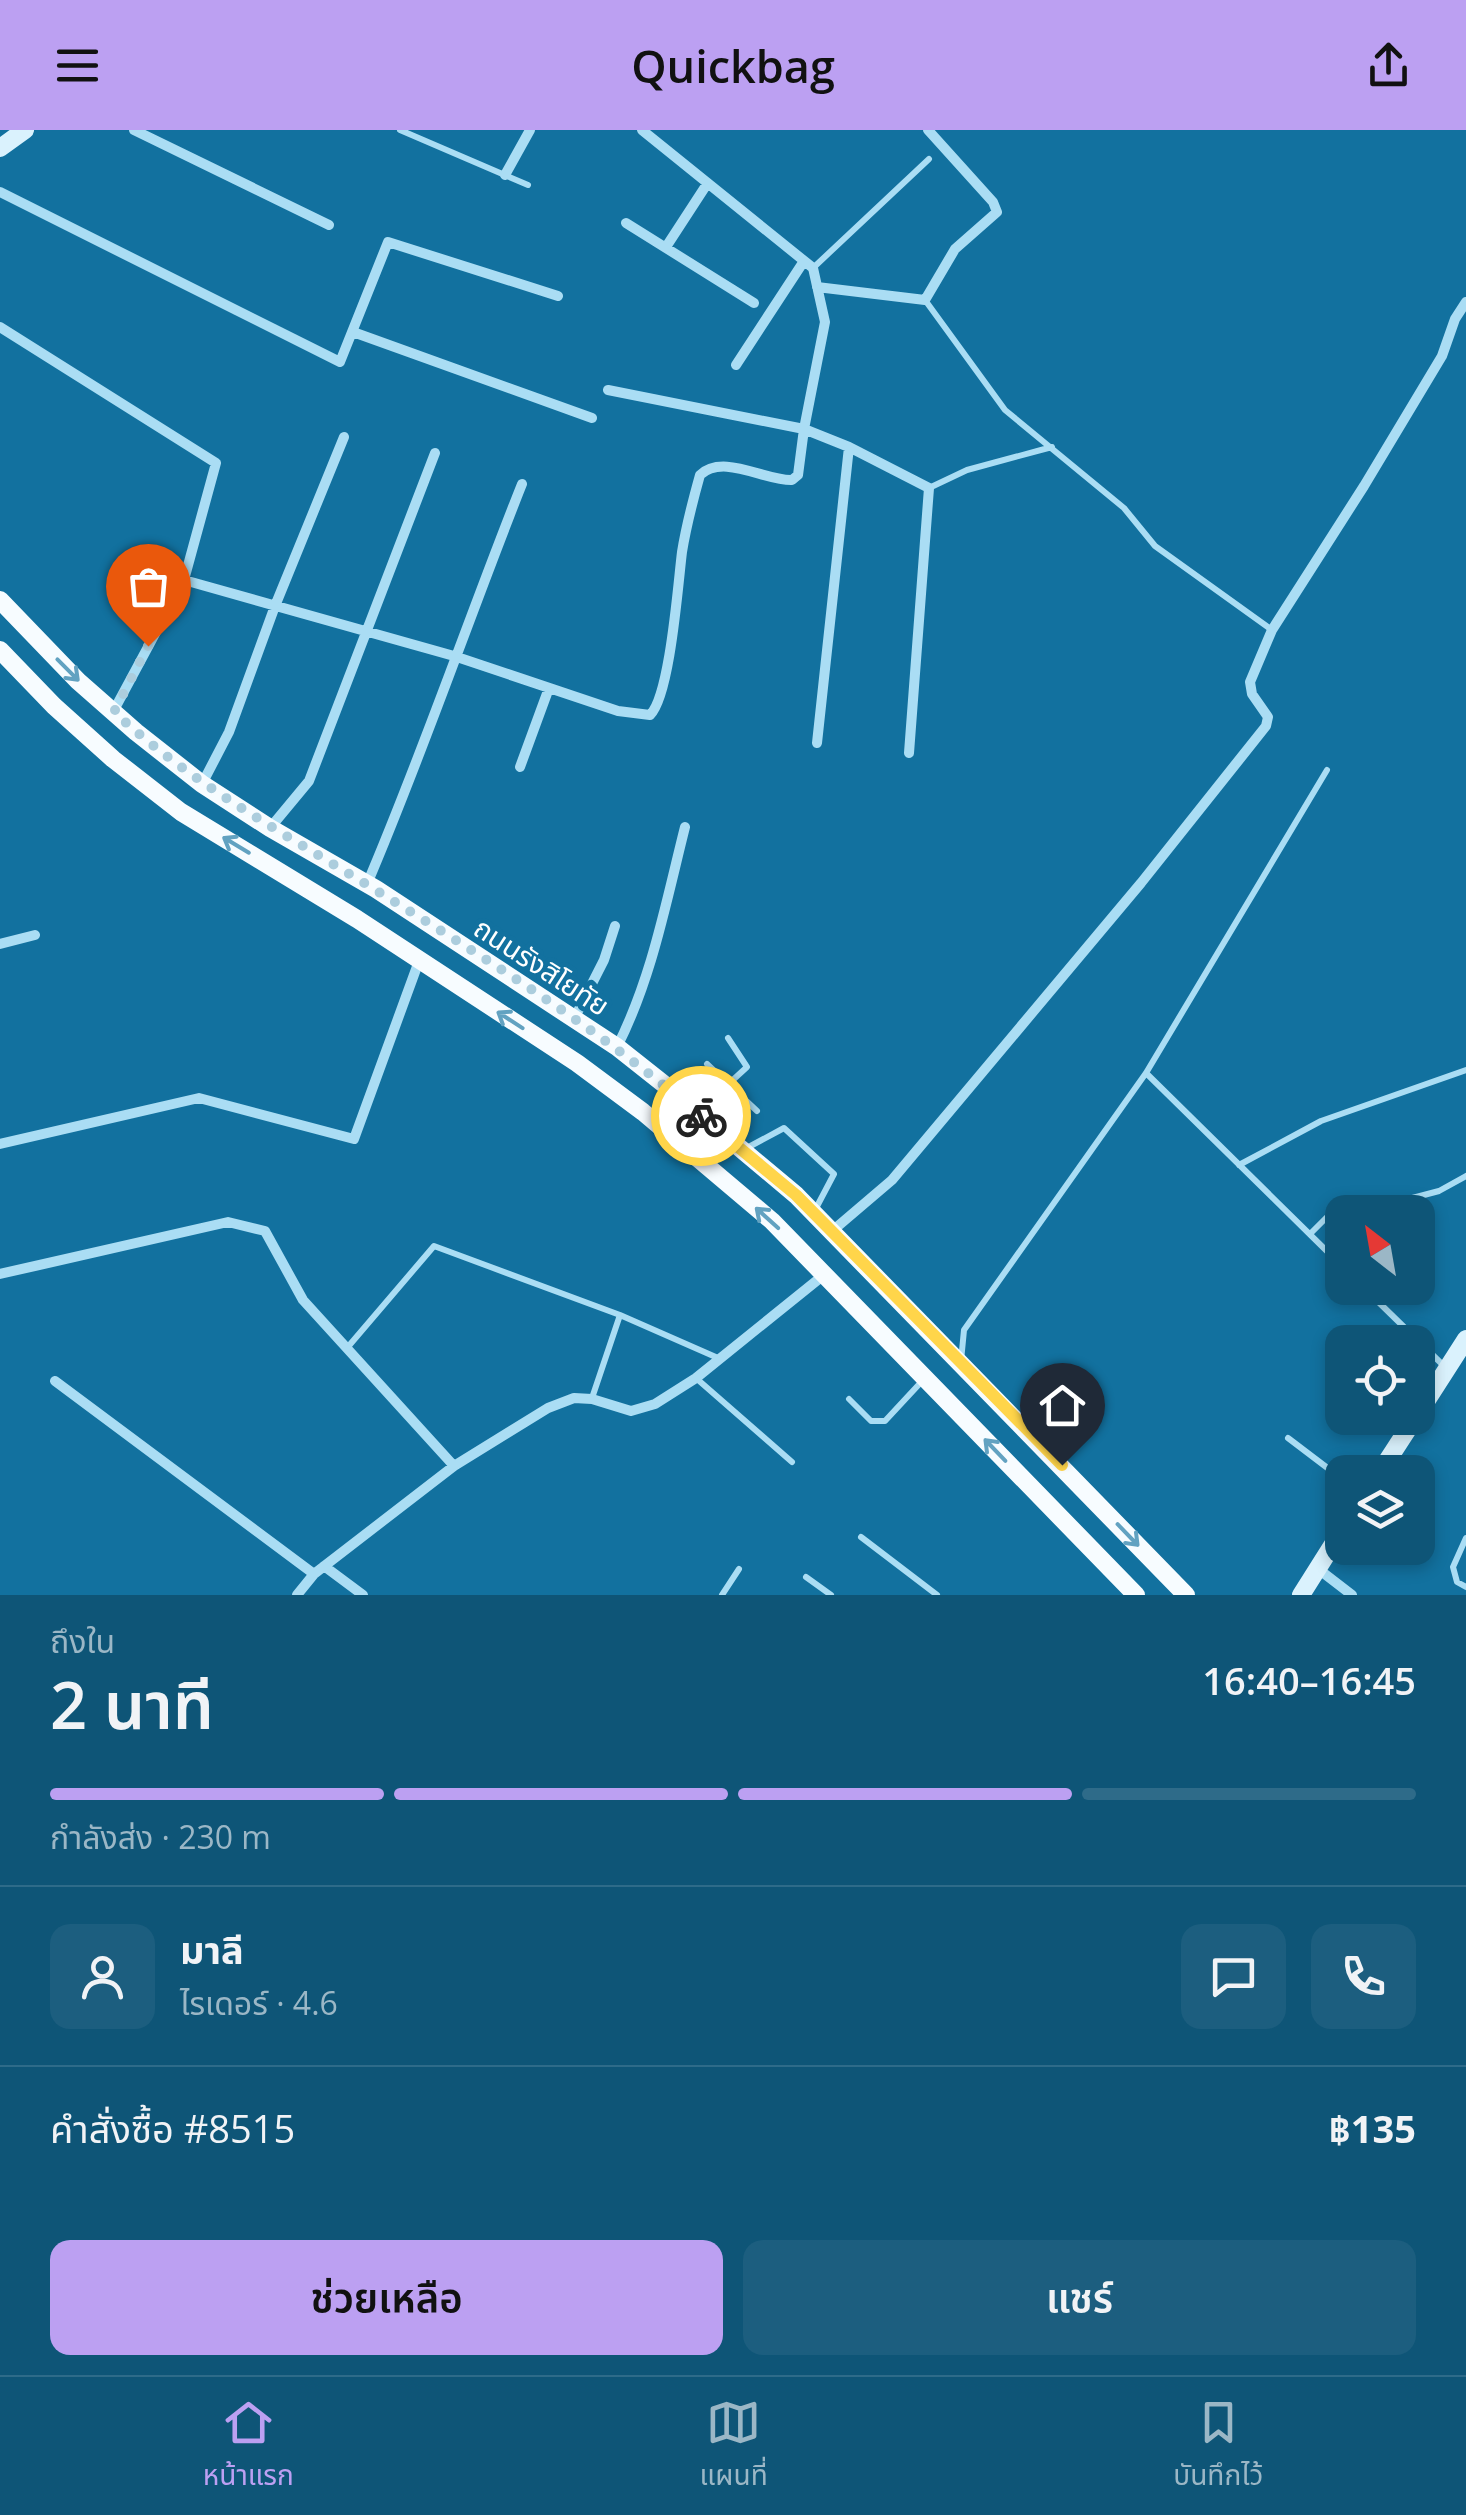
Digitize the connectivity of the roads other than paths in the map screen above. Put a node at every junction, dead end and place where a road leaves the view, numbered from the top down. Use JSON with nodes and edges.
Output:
{"nodes":[{"id":1,"x":25,"y":130,"type":"edge"},
{"id":2,"x":134,"y":130,"type":"edge"},
{"id":3,"x":400,"y":130,"type":"edge"},
{"id":4,"x":530,"y":130,"type":"edge"},
{"id":5,"x":642,"y":130,"type":"edge"},
{"id":6,"x":928,"y":130,"type":"edge"},
{"id":7,"x":0,"y":148,"type":"edge"},
{"id":8,"x":929,"y":159,"type":"dead end"},
{"id":9,"x":505,"y":176,"type":"junction"},
{"id":10,"x":707,"y":184,"type":"junction"},
{"id":11,"x":528,"y":185,"type":"dead end"},
{"id":12,"x":0,"y":192,"type":"edge"},
{"id":13,"x":626,"y":222,"type":"dead end"},
{"id":14,"x":329,"y":226,"type":"dead end"},
{"id":15,"x":666,"y":248,"type":"junction"},
{"id":16,"x":808,"y":264,"type":"junction"},
{"id":17,"x":817,"y":287,"type":"junction"},
{"id":18,"x":558,"y":296,"type":"dead end"},
{"id":19,"x":925,"y":300,"type":"junction"},
{"id":20,"x":1466,"y":302,"type":"edge"},
{"id":21,"x":754,"y":303,"type":"dead end"},
{"id":22,"x":0,"y":327,"type":"edge"},
{"id":23,"x":353,"y":332,"type":"junction"},
{"id":24,"x":736,"y":365,"type":"dead end"},
{"id":25,"x":608,"y":390,"type":"dead end"},
{"id":26,"x":592,"y":418,"type":"dead end"},
{"id":27,"x":804,"y":429,"type":"junction"},
{"id":28,"x":344,"y":437,"type":"dead end"},
{"id":29,"x":1053,"y":446,"type":"junction"},
{"id":30,"x":849,"y":447,"type":"junction"},
{"id":31,"x":435,"y":453,"type":"dead end"},
{"id":32,"x":522,"y":484,"type":"dead end"},
{"id":33,"x":929,"y":488,"type":"junction"},
{"id":34,"x":184,"y":580,"type":"junction"},
{"id":35,"x":0,"y":600,"type":"edge"},
{"id":36,"x":275,"y":606,"type":"junction"},
{"id":37,"x":1272,"y":630,"type":"junction"},
{"id":38,"x":366,"y":631,"type":"junction"},
{"id":39,"x":0,"y":650,"type":"edge"},
{"id":40,"x":454,"y":656,"type":"junction"},
{"id":41,"x":549,"y":688,"type":"junction"},
{"id":42,"x":114,"y":712,"type":"junction"},
{"id":43,"x":817,"y":743,"type":"dead end"},
{"id":44,"x":909,"y":754,"type":"dead end"},
{"id":45,"x":520,"y":767,"type":"dead end"},
{"id":46,"x":1327,"y":770,"type":"dead end"},
{"id":47,"x":202,"y":784,"type":"junction"},
{"id":48,"x":685,"y":827,"type":"dead end"},
{"id":49,"x":270,"y":828,"type":"junction"},
{"id":50,"x":371,"y":887,"type":"junction"},
{"id":51,"x":357,"y":919,"type":"junction"},
{"id":52,"x":615,"y":926,"type":"dead end"},
{"id":53,"x":35,"y":935,"type":"dead end"},
{"id":54,"x":0,"y":944,"type":"edge"},
{"id":55,"x":419,"y":961,"type":"junction"},
{"id":56,"x":574,"y":1019,"type":"junction"},
{"id":57,"x":728,"y":1038,"type":"dead end"},
{"id":58,"x":616,"y":1047,"type":"junction"},
{"id":59,"x":708,"y":1064,"type":"dead end"},
{"id":60,"x":1466,"y":1070,"type":"edge"},
{"id":61,"x":1146,"y":1073,"type":"junction"},
{"id":62,"x":728,"y":1084,"type":"junction"},
{"id":63,"x":757,"y":1111,"type":"dead end"},
{"id":64,"x":698,"y":1112,"type":"junction"},
{"id":65,"x":0,"y":1144,"type":"edge"},
{"id":66,"x":743,"y":1150,"type":"junction"},
{"id":67,"x":1240,"y":1165,"type":"junction"},
{"id":68,"x":1466,"y":1176,"type":"edge"},
{"id":69,"x":814,"y":1214,"type":"junction"},
{"id":70,"x":831,"y":1232,"type":"junction"},
{"id":71,"x":1310,"y":1234,"type":"junction"},
{"id":72,"x":1325,"y":1249,"type":"edge"},
{"id":73,"x":0,"y":1274,"type":"edge"},
{"id":74,"x":825,"y":1274,"type":"junction"},
{"id":75,"x":1381,"y":1305,"type":"edge"},
{"id":76,"x":620,"y":1315,"type":"junction"},
{"id":77,"x":1466,"y":1340,"type":"edge"},
{"id":78,"x":347,"y":1348,"type":"junction"},
{"id":79,"x":720,"y":1359,"type":"junction"},
{"id":80,"x":961,"y":1361,"type":"junction"},
{"id":81,"x":1447,"y":1369,"type":"junction"},
{"id":82,"x":696,"y":1378,"type":"junction"},
{"id":83,"x":925,"y":1378,"type":"junction"},
{"id":84,"x":55,"y":1381,"type":"dead end"},
{"id":85,"x":1435,"y":1387,"type":"edge"},
{"id":86,"x":592,"y":1399,"type":"junction"},
{"id":87,"x":850,"y":1399,"type":"dead end"},
{"id":88,"x":1288,"y":1438,"type":"dead end"},
{"id":89,"x":792,"y":1462,"type":"dead end"},
{"id":90,"x":454,"y":1466,"type":"junction"},
{"id":91,"x":1325,"y":1466,"type":"edge"},
{"id":92,"x":861,"y":1537,"type":"dead end"},
{"id":93,"x":1466,"y":1538,"type":"edge"},
{"id":94,"x":1325,"y":1557,"type":"edge"},
{"id":95,"x":324,"y":1566,"type":"junction"},
{"id":96,"x":740,"y":1568,"type":"dead end"},
{"id":97,"x":1318,"y":1568,"type":"junction"},
{"id":98,"x":314,"y":1574,"type":"junction"},
{"id":99,"x":806,"y":1577,"type":"dead end"},
{"id":100,"x":1466,"y":1587,"type":"edge"},
{"id":101,"x":297,"y":1595,"type":"edge"},
{"id":102,"x":363,"y":1595,"type":"edge"},
{"id":103,"x":722,"y":1595,"type":"edge"},
{"id":104,"x":830,"y":1595,"type":"edge"},
{"id":105,"x":937,"y":1595,"type":"edge"},
{"id":106,"x":1136,"y":1595,"type":"edge"},
{"id":107,"x":1186,"y":1595,"type":"edge"},
{"id":108,"x":1300,"y":1595,"type":"edge"},
{"id":109,"x":1352,"y":1595,"type":"edge"}],
"edges":[{"from":1,"to":7,"type":"street"},
{"from":2,"to":14,"type":"street"},
{"from":3,"to":9,"type":"lane"},
{"from":4,"to":9,"type":"street"},
{"from":5,"to":10,"type":"street"},
{"from":6,"to":19,"type":"street"},
{"from":8,"to":16,"type":"lane"},
{"from":9,"to":11,"type":"lane"},
{"from":10,"to":15,"type":"street"},
{"from":10,"to":16,"type":"street"},
{"from":12,"to":23,"type":"street"},
{"from":13,"to":15,"type":"street"},
{"from":15,"to":21,"type":"street"},
{"from":16,"to":17,"type":"street"},
{"from":16,"to":24,"type":"street"},
{"from":17,"to":19,"type":"street"},
{"from":17,"to":27,"type":"street"},
{"from":18,"to":23,"type":"street"},
{"from":19,"to":29,"type":"lane"},
{"from":20,"to":37,"type":"street"},
{"from":22,"to":34,"type":"street"},
{"from":23,"to":26,"type":"street"},
{"from":25,"to":27,"type":"street"},
{"from":27,"to":30,"type":"street"},
{"from":27,"to":41,"type":"street"},
{"from":28,"to":36,"type":"street"},
{"from":29,"to":33,"type":"lane"},
{"from":29,"to":37,"type":"lane"},
{"from":30,"to":33,"type":"street"},
{"from":30,"to":43,"type":"street"},
{"from":31,"to":38,"type":"street"},
{"from":32,"to":40,"type":"street"},
{"from":33,"to":44,"type":"street"},
{"from":34,"to":36,"type":"street"},
{"from":34,"to":42,"type":"street"},
{"from":35,"to":42,"type":"main road","name":"ถนนรังสิโยทัย","one_way":true},
{"from":36,"to":38,"type":"street"},
{"from":36,"to":47,"type":"street"},
{"from":37,"to":70,"type":"street"},
{"from":38,"to":40,"type":"street"},
{"from":38,"to":49,"type":"street"},
{"from":51,"to":39,"type":"main road","one_way":true},
{"from":40,"to":41,"type":"street"},
{"from":40,"to":50,"type":"street"},
{"from":41,"to":45,"type":"street"},
{"from":42,"to":47,"type":"main road","name":"ถนนรังสิโยทัย"},
{"from":46,"to":61,"type":"lane"},
{"from":47,"to":49,"type":"main road","name":"ถนนรังสิโยทัย"},
{"from":48,"to":58,"type":"street"},
{"from":49,"to":50,"type":"main road","name":"ถนนรังสิโยทัย"},
{"from":50,"to":51,"type":"main road"},
{"from":50,"to":56,"type":"main road","name":"ถนนรังสิโยทัย"},
{"from":51,"to":55,"type":"main road"},
{"from":52,"to":56,"type":"street"},
{"from":53,"to":54,"type":"street"},
{"from":55,"to":65,"type":"street"},
{"from":74,"to":55,"type":"main road","one_way":true},
{"from":56,"to":58,"type":"main road","name":"ถนนรังสิโยทัย"},
{"from":57,"to":62,"type":"lane"},
{"from":58,"to":64,"type":"main road","name":"ถนนรังสิโยทัย"},
{"from":59,"to":62,"type":"lane"},
{"from":60,"to":67,"type":"lane"},
{"from":61,"to":67,"type":"lane"},
{"from":61,"to":80,"type":"lane"},
{"from":62,"to":63,"type":"lane"},
{"from":62,"to":64,"type":"lane"},
{"from":64,"to":66,"type":"main road","name":"ถนนรังสิโยทัย"},
{"from":66,"to":69,"type":"main road","name":"ถนนรังสิโยทัย"},
{"from":66,"to":69,"type":"lane"},
{"from":67,"to":71,"type":"lane"},
{"from":68,"to":71,"type":"lane"},
{"from":69,"to":70,"type":"main road","name":"ถนนรังสิโยทัย"},
{"from":70,"to":80,"type":"main road","name":"ถนนรังสิโยทัย"},
{"from":71,"to":72,"type":"lane"},
{"from":73,"to":78,"type":"street"},
{"from":74,"to":79,"type":"street"},
{"from":74,"to":83,"type":"main road"},
{"from":75,"to":81,"type":"lane"},
{"from":76,"to":78,"type":"lane"},
{"from":76,"to":79,"type":"lane"},
{"from":76,"to":86,"type":"lane"},
{"from":77,"to":81,"type":"street"},
{"from":78,"to":90,"type":"street"},
{"from":79,"to":82,"type":"street"},
{"from":80,"to":107,"type":"main road","name":"ถนนรังสิโยทัย","one_way":true},
{"from":81,"to":85,"type":"street"},
{"from":82,"to":86,"type":"street"},
{"from":82,"to":89,"type":"lane"},
{"from":83,"to":87,"type":"lane"},
{"from":106,"to":83,"type":"main road","one_way":true},
{"from":84,"to":98,"type":"street"},
{"from":86,"to":90,"type":"street"},
{"from":88,"to":91,"type":"lane"},
{"from":90,"to":95,"type":"street"},
{"from":92,"to":105,"type":"lane"},
{"from":93,"to":100,"type":"lane"},
{"from":94,"to":97,"type":"street"},
{"from":95,"to":98,"type":"street"},
{"from":95,"to":102,"type":"street"},
{"from":96,"to":103,"type":"lane"},
{"from":97,"to":108,"type":"street"},
{"from":97,"to":109,"type":"street"},
{"from":98,"to":101,"type":"street"},
{"from":99,"to":104,"type":"lane"}]}
